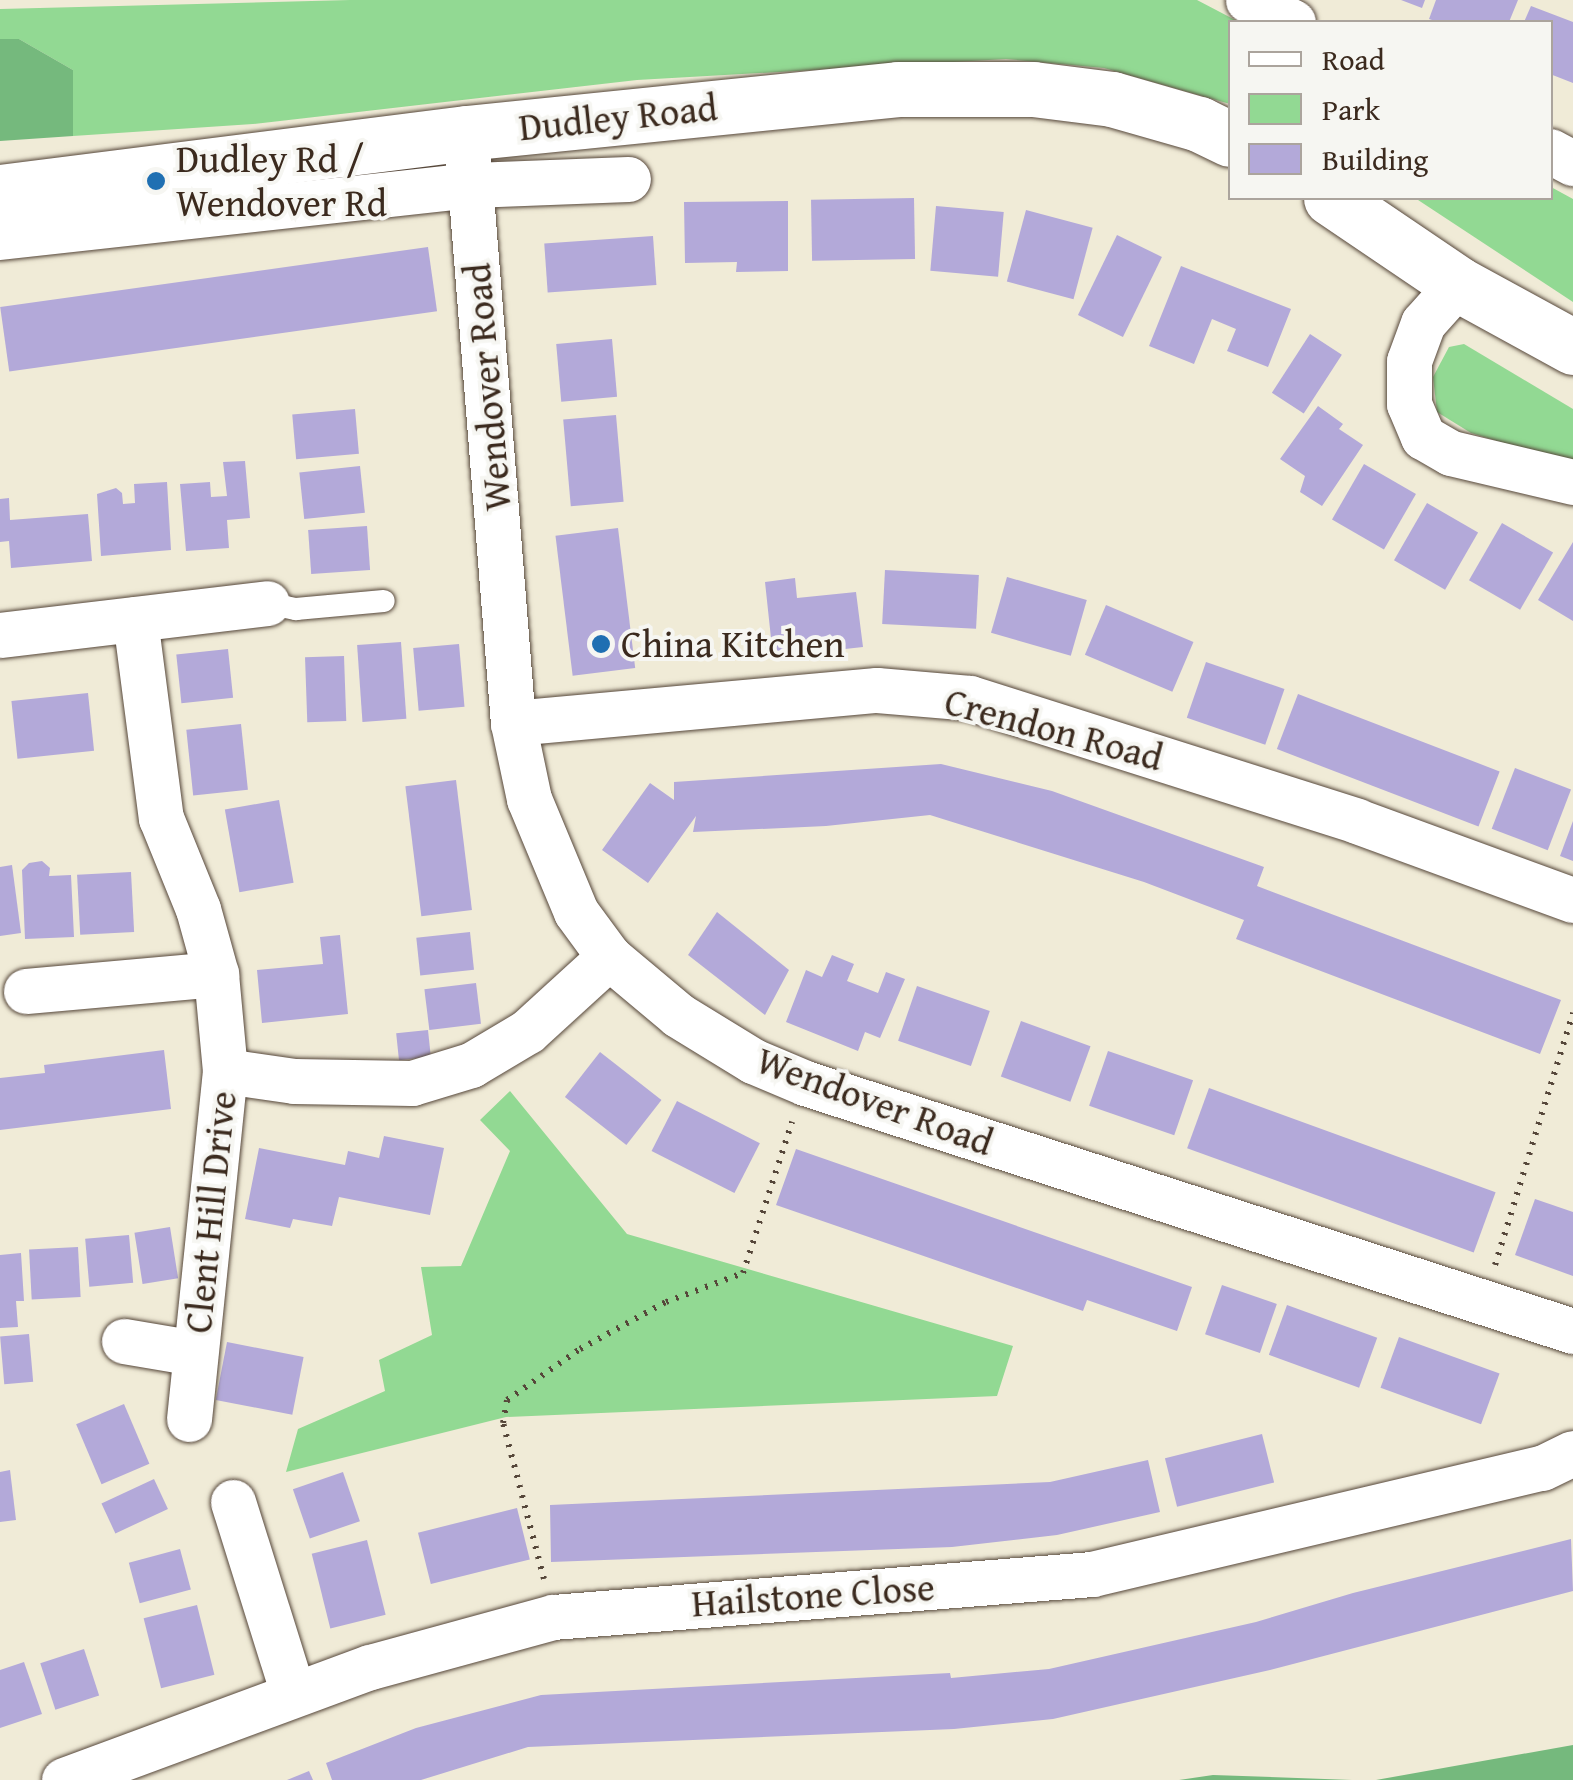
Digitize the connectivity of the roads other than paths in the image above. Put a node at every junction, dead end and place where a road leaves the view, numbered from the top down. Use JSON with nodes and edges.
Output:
{"nodes":[{"id":1,"x":1248,"y":0,"type":"edge"},
{"id":2,"x":1289,"y":20,"type":"edge"},
{"id":3,"x":1228,"y":138,"type":"edge"},
{"id":4,"x":468,"y":159,"type":"junction"},
{"id":5,"x":628,"y":179,"type":"dead end"},
{"id":6,"x":0,"y":192,"type":"edge"},
{"id":7,"x":1333,"y":200,"type":"edge"},
{"id":8,"x":0,"y":237,"type":"edge"},
{"id":9,"x":1458,"y":284,"type":"junction"},
{"id":10,"x":1573,"y":347,"type":"edge"},
{"id":11,"x":1573,"y":482,"type":"edge"},
{"id":12,"x":384,"y":601,"type":"dead end"},
{"id":13,"x":267,"y":603,"type":"joint"},
{"id":14,"x":136,"y":619,"type":"junction"},
{"id":15,"x":0,"y":635,"type":"edge"},
{"id":16,"x":513,"y":723,"type":"junction"},
{"id":17,"x":1573,"y":900,"type":"edge"},
{"id":18,"x":609,"y":957,"type":"junction"},
{"id":19,"x":216,"y":974,"type":"junction"},
{"id":20,"x":26,"y":991,"type":"dead end"},
{"id":21,"x":225,"y":1071,"type":"junction"},
{"id":22,"x":1573,"y":1331,"type":"edge"},
{"id":23,"x":124,"y":1342,"type":"dead end"},
{"id":24,"x":195,"y":1353,"type":"junction"},
{"id":25,"x":189,"y":1419,"type":"dead end"},
{"id":26,"x":1573,"y":1453,"type":"edge"},
{"id":27,"x":233,"y":1502,"type":"dead end"},
{"id":28,"x":293,"y":1693,"type":"junction"},
{"id":29,"x":64,"y":1780,"type":"edge"}],
"edges":[{"from":1,"to":2,"type":"street"},
{"from":3,"to":4,"type":"main road","name":"Dudley Road"},
{"from":4,"to":5,"type":"street"},
{"from":4,"to":6,"type":"main road","name":"Dudley Road"},
{"from":4,"to":8,"type":"street"},
{"from":4,"to":16,"type":"street","name":"Wendover Road"},
{"from":7,"to":9,"type":"main road"},
{"from":9,"to":10,"type":"main road"},
{"from":9,"to":11,"type":"street"},
{"from":12,"to":13,"type":"lane"},
{"from":13,"to":14,"type":"street"},
{"from":14,"to":15,"type":"street"},
{"from":14,"to":19,"type":"street","name":"Clent Hill Drive"},
{"from":16,"to":17,"type":"street","name":"Crendon Road"},
{"from":16,"to":18,"type":"street","name":"Wendover Road"},
{"from":18,"to":21,"type":"street","name":"Clent Hill Drive"},
{"from":18,"to":22,"type":"street","name":"Wendover Road"},
{"from":19,"to":20,"type":"street"},
{"from":19,"to":21,"type":"street","name":"Clent Hill Drive"},
{"from":21,"to":24,"type":"street","name":"Clent Hill Drive"},
{"from":23,"to":24,"type":"street","name":"Clent Hill Drive"},
{"from":24,"to":25,"type":"street","name":"Clent Hill Drive"},
{"from":26,"to":28,"type":"street","name":"Hailstone Close"},
{"from":27,"to":28,"type":"street"},
{"from":28,"to":29,"type":"street","name":"Hailstone Close"}]}
